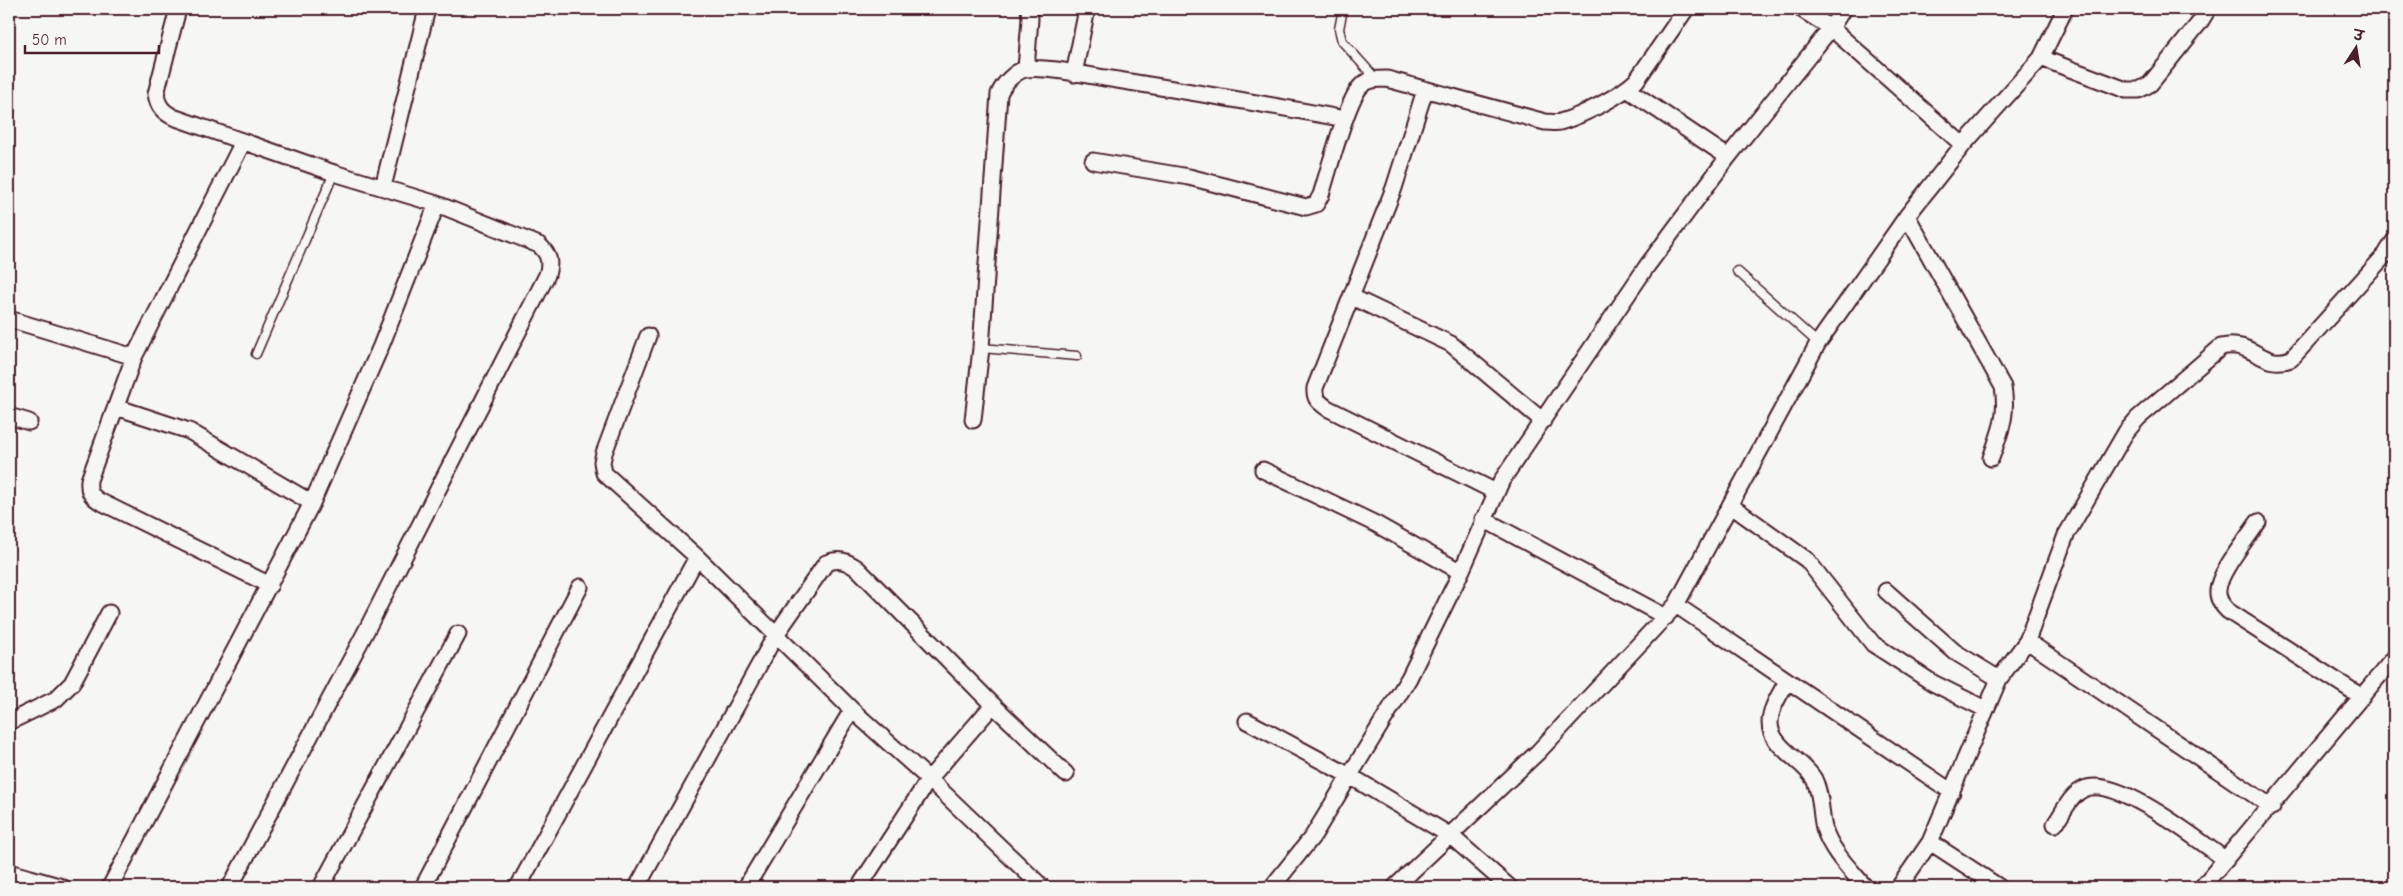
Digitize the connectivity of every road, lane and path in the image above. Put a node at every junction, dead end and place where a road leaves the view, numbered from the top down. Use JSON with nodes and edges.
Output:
{"nodes":[{"id":1,"x":178,"y":9,"type":"edge"},
{"id":2,"x":427,"y":9,"type":"edge"},
{"id":3,"x":1029,"y":9,"type":"edge"},
{"id":4,"x":1087,"y":9,"type":"edge"},
{"id":5,"x":1343,"y":9,"type":"edge"},
{"id":6,"x":1686,"y":9,"type":"edge"},
{"id":7,"x":1801,"y":9,"type":"edge"},
{"id":8,"x":1842,"y":9,"type":"edge"},
{"id":9,"x":2065,"y":9,"type":"edge"},
{"id":10,"x":2208,"y":9,"type":"edge"},
{"id":11,"x":1830,"y":28,"type":"junction"},
{"id":12,"x":2041,"y":58,"type":"junction"},
{"id":13,"x":1026,"y":69,"type":"junction"},
{"id":14,"x":1074,"y":74,"type":"junction"},
{"id":15,"x":1376,"y":79,"type":"junction"},
{"id":16,"x":1627,"y":89,"type":"junction"},
{"id":17,"x":1425,"y":90,"type":"junction"},
{"id":18,"x":1345,"y":119,"type":"junction"},
{"id":19,"x":243,"y":142,"type":"junction"},
{"id":20,"x":1963,"y":145,"type":"junction"},
{"id":21,"x":1728,"y":157,"type":"junction"},
{"id":22,"x":1093,"y":161,"type":"dead end"},
{"id":23,"x":334,"y":173,"type":"junction"},
{"id":24,"x":383,"y":187,"type":"junction"},
{"id":25,"x":438,"y":204,"type":"junction"},
{"id":26,"x":1907,"y":216,"type":"junction"},
{"id":27,"x":2394,"y":241,"type":"edge"},
{"id":28,"x":2390,"y":256,"type":"edge"},
{"id":29,"x":1737,"y":271,"type":"dead end"},
{"id":30,"x":1352,"y":297,"type":"junction"},
{"id":31,"x":9,"y":320,"type":"edge"},
{"id":32,"x":648,"y":336,"type":"dead end"},
{"id":33,"x":1818,"y":343,"type":"junction"},
{"id":34,"x":981,"y":348,"type":"junction"},
{"id":35,"x":256,"y":354,"type":"dead end"},
{"id":36,"x":1077,"y":356,"type":"dead end"},
{"id":37,"x":134,"y":358,"type":"junction"},
{"id":38,"x":116,"y":407,"type":"junction"},
{"id":39,"x":9,"y":416,"type":"edge"},
{"id":40,"x":973,"y":420,"type":"dead end"},
{"id":41,"x":1543,"y":421,"type":"junction"},
{"id":42,"x":29,"y":422,"type":"dead end"},
{"id":43,"x":1991,"y":458,"type":"dead end"},
{"id":44,"x":1263,"y":470,"type":"dead end"},
{"id":45,"x":1496,"y":492,"type":"junction"},
{"id":46,"x":312,"y":503,"type":"junction"},
{"id":47,"x":1730,"y":505,"type":"junction"},
{"id":48,"x":1483,"y":519,"type":"junction"},
{"id":49,"x":2258,"y":522,"type":"dead end"},
{"id":50,"x":698,"y":557,"type":"junction"},
{"id":51,"x":1461,"y":572,"type":"junction"},
{"id":52,"x":270,"y":585,"type":"junction"},
{"id":53,"x":580,"y":588,"type":"dead end"},
{"id":54,"x":1886,"y":591,"type":"dead end"},
{"id":55,"x":1671,"y":611,"type":"junction"},
{"id":56,"x":109,"y":613,"type":"dead end"},
{"id":57,"x":458,"y":634,"type":"dead end"},
{"id":58,"x":775,"y":636,"type":"junction"},
{"id":59,"x":2027,"y":641,"type":"junction"},
{"id":60,"x":2394,"y":658,"type":"edge"},
{"id":61,"x":1999,"y":679,"type":"junction"},
{"id":62,"x":1787,"y":681,"type":"junction"},
{"id":63,"x":2362,"y":697,"type":"junction"},
{"id":64,"x":993,"y":705,"type":"junction"},
{"id":65,"x":1985,"y":709,"type":"junction"},
{"id":66,"x":852,"y":710,"type":"junction"},
{"id":67,"x":1247,"y":721,"type":"dead end"},
{"id":68,"x":9,"y":722,"type":"edge"},
{"id":69,"x":1066,"y":774,"type":"dead end"},
{"id":70,"x":1350,"y":776,"type":"junction"},
{"id":71,"x":929,"y":779,"type":"junction"},
{"id":72,"x":1952,"y":792,"type":"junction"},
{"id":73,"x":2272,"y":807,"type":"junction"},
{"id":74,"x":2055,"y":824,"type":"dead end"},
{"id":75,"x":1451,"y":836,"type":"junction"},
{"id":76,"x":1930,"y":842,"type":"junction"},
{"id":77,"x":2226,"y":860,"type":"junction"},
{"id":78,"x":9,"y":872,"type":"edge"},
{"id":79,"x":62,"y":887,"type":"edge"},
{"id":80,"x":110,"y":887,"type":"edge"},
{"id":81,"x":230,"y":887,"type":"edge"},
{"id":82,"x":321,"y":887,"type":"edge"},
{"id":83,"x":423,"y":887,"type":"edge"},
{"id":84,"x":518,"y":887,"type":"edge"},
{"id":85,"x":637,"y":887,"type":"edge"},
{"id":86,"x":746,"y":887,"type":"edge"},
{"id":87,"x":859,"y":887,"type":"edge"},
{"id":88,"x":1042,"y":887,"type":"edge"},
{"id":89,"x":1272,"y":887,"type":"edge"},
{"id":90,"x":1395,"y":887,"type":"edge"},
{"id":91,"x":1509,"y":887,"type":"edge"},
{"id":92,"x":1866,"y":887,"type":"edge"},
{"id":93,"x":1899,"y":887,"type":"edge"},
{"id":94,"x":1999,"y":887,"type":"edge"},
{"id":95,"x":2202,"y":887,"type":"edge"}],
"edges":[{"from":1,"to":19,"type":"street"},
{"from":2,"to":24,"type":"street"},
{"from":3,"to":13,"type":"street"},
{"from":4,"to":14,"type":"street"},
{"from":5,"to":15,"type":"lane"},
{"from":6,"to":16,"type":"street"},
{"from":7,"to":11,"type":"street"},
{"from":8,"to":11,"type":"street"},
{"from":9,"to":12,"type":"street"},
{"from":10,"to":12,"type":"street"},
{"from":11,"to":20,"type":"street"},
{"from":11,"to":21,"type":"street"},
{"from":12,"to":20,"type":"street"},
{"from":13,"to":14,"type":"street"},
{"from":13,"to":34,"type":"street"},
{"from":14,"to":18,"type":"street"},
{"from":15,"to":17,"type":"street"},
{"from":15,"to":18,"type":"street"},
{"from":16,"to":17,"type":"street"},
{"from":16,"to":21,"type":"street"},
{"from":17,"to":30,"type":"street"},
{"from":18,"to":22,"type":"street"},
{"from":19,"to":23,"type":"street"},
{"from":19,"to":37,"type":"street"},
{"from":20,"to":26,"type":"street"},
{"from":21,"to":41,"type":"street"},
{"from":23,"to":24,"type":"street"},
{"from":23,"to":35,"type":"lane"},
{"from":24,"to":25,"type":"street"},
{"from":25,"to":46,"type":"street"},
{"from":25,"to":81,"type":"street"},
{"from":26,"to":33,"type":"street"},
{"from":26,"to":43,"type":"street"},
{"from":27,"to":28,"type":"street"},
{"from":28,"to":59,"type":"street"},
{"from":29,"to":33,"type":"lane"},
{"from":30,"to":41,"type":"street"},
{"from":30,"to":45,"type":"street"},
{"from":31,"to":37,"type":"street"},
{"from":32,"to":50,"type":"street"},
{"from":33,"to":47,"type":"street"},
{"from":34,"to":36,"type":"lane"},
{"from":34,"to":40,"type":"street"},
{"from":37,"to":38,"type":"street"},
{"from":38,"to":46,"type":"street"},
{"from":38,"to":52,"type":"street"},
{"from":39,"to":42,"type":"street"},
{"from":41,"to":45,"type":"street"},
{"from":44,"to":51,"type":"street"},
{"from":45,"to":48,"type":"street"},
{"from":46,"to":52,"type":"street"},
{"from":47,"to":55,"type":"street"},
{"from":47,"to":65,"type":"street"},
{"from":48,"to":51,"type":"street"},
{"from":48,"to":55,"type":"street"},
{"from":49,"to":63,"type":"street"},
{"from":50,"to":58,"type":"street"},
{"from":50,"to":84,"type":"street"},
{"from":51,"to":70,"type":"street"},
{"from":52,"to":80,"type":"street"},
{"from":53,"to":83,"type":"street"},
{"from":54,"to":61,"type":"street"},
{"from":55,"to":62,"type":"street"},
{"from":55,"to":75,"type":"street"},
{"from":56,"to":68,"type":"street"},
{"from":57,"to":82,"type":"street"},
{"from":58,"to":64,"type":"street"},
{"from":58,"to":66,"type":"street"},
{"from":58,"to":85,"type":"street"},
{"from":59,"to":61,"type":"street"},
{"from":59,"to":73,"type":"street"},
{"from":60,"to":63,"type":"street"},
{"from":61,"to":65,"type":"street"},
{"from":62,"to":72,"type":"street"},
{"from":62,"to":92,"type":"street"},
{"from":63,"to":73,"type":"street"},
{"from":64,"to":69,"type":"street"},
{"from":64,"to":71,"type":"street"},
{"from":65,"to":72,"type":"street"},
{"from":66,"to":71,"type":"street"},
{"from":66,"to":86,"type":"street"},
{"from":67,"to":70,"type":"street"},
{"from":70,"to":75,"type":"street"},
{"from":70,"to":89,"type":"street"},
{"from":71,"to":87,"type":"street"},
{"from":71,"to":88,"type":"street"},
{"from":72,"to":76,"type":"street"},
{"from":73,"to":77,"type":"street"},
{"from":74,"to":77,"type":"street"},
{"from":75,"to":90,"type":"street"},
{"from":75,"to":91,"type":"street"},
{"from":76,"to":93,"type":"street"},
{"from":76,"to":94,"type":"street"},
{"from":77,"to":95,"type":"street"},
{"from":78,"to":79,"type":"street"}]}
